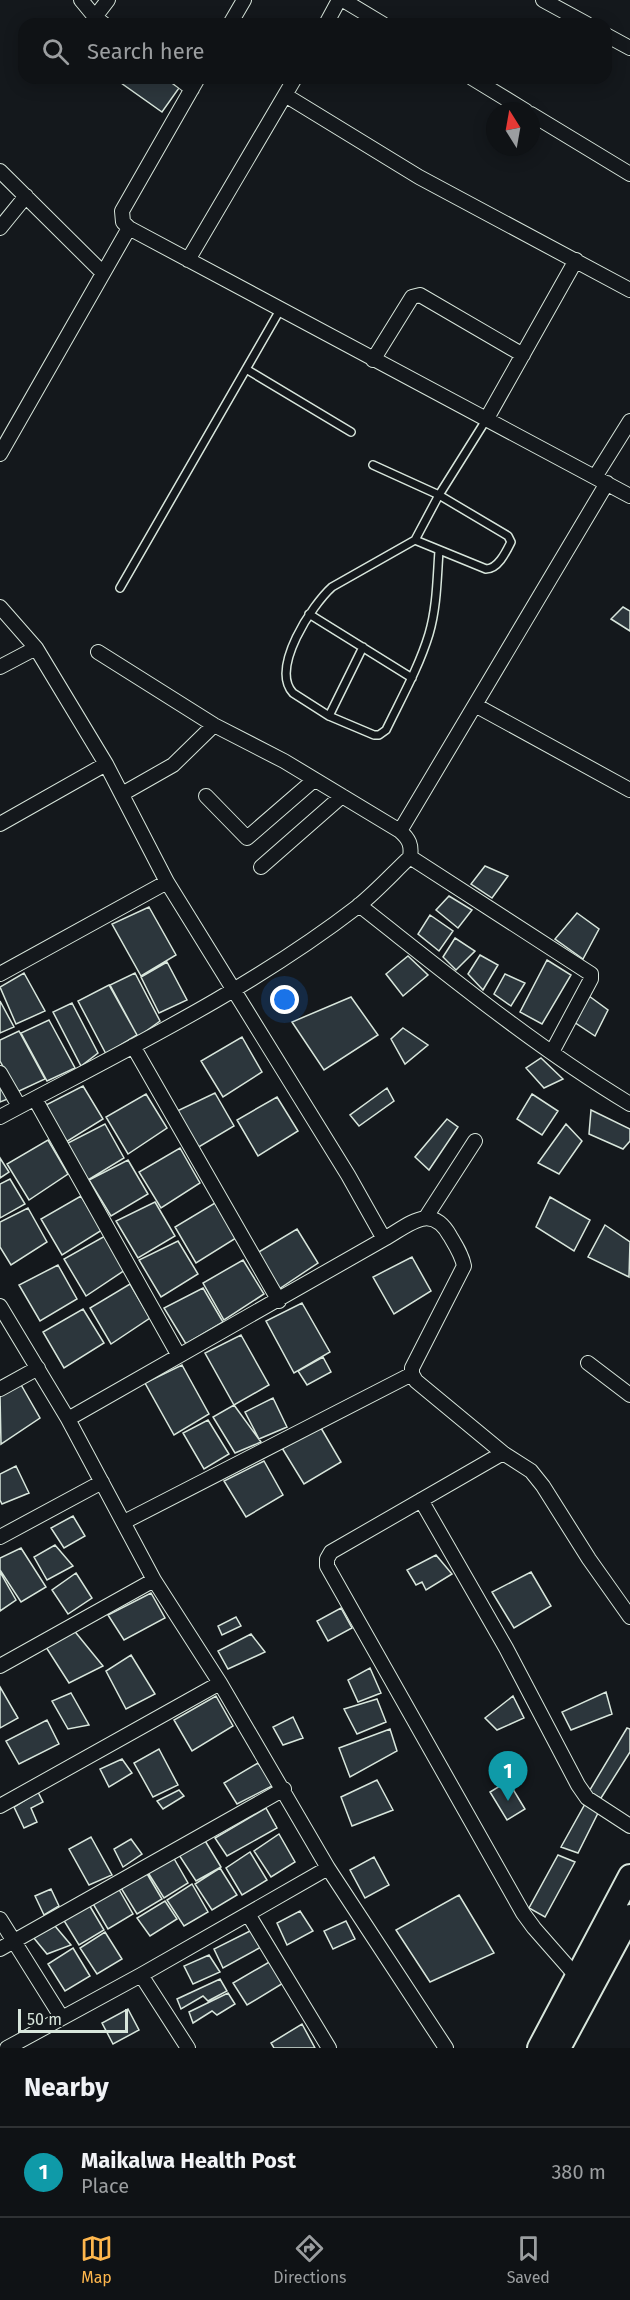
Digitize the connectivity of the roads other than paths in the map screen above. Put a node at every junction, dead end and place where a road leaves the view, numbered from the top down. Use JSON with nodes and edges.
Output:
{"nodes":[{"id":1,"x":81,"y":0,"type":"edge"},
{"id":2,"x":108,"y":0,"type":"edge"},
{"id":3,"x":244,"y":0,"type":"edge"},
{"id":4,"x":341,"y":0,"type":"edge"},
{"id":5,"x":543,"y":0,"type":"edge"},
{"id":6,"x":97,"y":18,"type":"edge"},
{"id":7,"x":101,"y":18,"type":"edge"},
{"id":8,"x":234,"y":18,"type":"edge"},
{"id":9,"x":330,"y":18,"type":"edge"},
{"id":10,"x":372,"y":18,"type":"edge"},
{"id":11,"x":575,"y":18,"type":"edge"},
{"id":12,"x":612,"y":38,"type":"edge"},
{"id":13,"x":630,"y":48,"type":"edge"},
{"id":14,"x":194,"y":84,"type":"edge"},
{"id":15,"x":291,"y":84,"type":"edge"},
{"id":16,"x":482,"y":84,"type":"edge"},
{"id":17,"x":285,"y":95,"type":"junction"},
{"id":18,"x":511,"y":102,"type":"edge"},
{"id":19,"x":540,"y":119,"type":"edge"},
{"id":20,"x":0,"y":171,"type":"edge"},
{"id":21,"x":630,"y":174,"type":"edge"},
{"id":22,"x":26,"y":196,"type":"junction"},
{"id":23,"x":0,"y":228,"type":"edge"},
{"id":24,"x":129,"y":228,"type":"junction"},
{"id":25,"x":188,"y":260,"type":"junction"},
{"id":26,"x":576,"y":260,"type":"junction"},
{"id":27,"x":103,"y":273,"type":"junction"},
{"id":28,"x":630,"y":290,"type":"edge"},
{"id":29,"x":280,"y":310,"type":"junction"},
{"id":30,"x":523,"y":355,"type":"junction"},
{"id":31,"x":373,"y":360,"type":"junction"},
{"id":32,"x":246,"y":369,"type":"junction"},
{"id":33,"x":486,"y":420,"type":"junction"},
{"id":34,"x":630,"y":421,"type":"edge"},
{"id":35,"x":351,"y":432,"type":"dead end"},
{"id":36,"x":2,"y":447,"type":"edge"},
{"id":37,"x":373,"y":465,"type":"dead end"},
{"id":38,"x":601,"y":480,"type":"junction"},
{"id":39,"x":439,"y":495,"type":"junction"},
{"id":40,"x":630,"y":496,"type":"edge"},
{"id":41,"x":416,"y":540,"type":"junction"},
{"id":42,"x":440,"y":551,"type":"junction"},
{"id":43,"x":120,"y":588,"type":"dead end"},
{"id":44,"x":0,"y":607,"type":"edge"},
{"id":45,"x":309,"y":614,"type":"junction"},
{"id":46,"x":363,"y":646,"type":"junction"},
{"id":47,"x":36,"y":648,"type":"junction"},
{"id":48,"x":98,"y":652,"type":"dead end"},
{"id":49,"x":0,"y":667,"type":"edge"},
{"id":50,"x":412,"y":678,"type":"junction"},
{"id":51,"x":475,"y":705,"type":"junction"},
{"id":52,"x":329,"y":716,"type":"junction"},
{"id":53,"x":214,"y":725,"type":"junction"},
{"id":54,"x":106,"y":764,"type":"junction"},
{"id":55,"x":314,"y":780,"type":"junction"},
{"id":56,"x":630,"y":790,"type":"edge"},
{"id":57,"x":122,"y":794,"type":"junction"},
{"id":58,"x":206,"y":796,"type":"dead end"},
{"id":59,"x":342,"y":796,"type":"junction"},
{"id":60,"x":0,"y":824,"type":"edge"},
{"id":61,"x":400,"y":831,"type":"junction"},
{"id":62,"x":410,"y":857,"type":"junction"},
{"id":63,"x":261,"y":867,"type":"dead end"},
{"id":64,"x":167,"y":882,"type":"junction"},
{"id":65,"x":359,"y":905,"type":"junction"},
{"id":66,"x":0,"y":974,"type":"edge"},
{"id":67,"x":234,"y":989,"type":"junction"},
{"id":68,"x":133,"y":1046,"type":"junction"},
{"id":69,"x":552,"y":1052,"type":"junction"},
{"id":70,"x":0,"y":1073,"type":"edge"},
{"id":71,"x":35,"y":1099,"type":"junction"},
{"id":72,"x":630,"y":1104,"type":"edge"},
{"id":73,"x":19,"y":1106,"type":"junction"},
{"id":74,"x":0,"y":1117,"type":"edge"},
{"id":75,"x":475,"y":1140,"type":"dead end"},
{"id":76,"x":426,"y":1217,"type":"junction"},
{"id":77,"x":384,"y":1239,"type":"junction"},
{"id":78,"x":279,"y":1301,"type":"junction"},
{"id":79,"x":0,"y":1306,"type":"edge"},
{"id":80,"x":179,"y":1356,"type":"junction"},
{"id":81,"x":588,"y":1363,"type":"dead end"},
{"id":82,"x":38,"y":1368,"type":"junction"},
{"id":83,"x":412,"y":1374,"type":"junction"},
{"id":84,"x":0,"y":1389,"type":"edge"},
{"id":85,"x":630,"y":1395,"type":"edge"},
{"id":86,"x":68,"y":1419,"type":"junction"},
{"id":87,"x":503,"y":1453,"type":"junction"},
{"id":88,"x":102,"y":1482,"type":"junction"},
{"id":89,"x":421,"y":1500,"type":"junction"},
{"id":90,"x":124,"y":1522,"type":"junction"},
{"id":91,"x":0,"y":1537,"type":"edge"},
{"id":92,"x":154,"y":1580,"type":"junction"},
{"id":93,"x":630,"y":1617,"type":"edge"},
{"id":94,"x":0,"y":1666,"type":"edge"},
{"id":95,"x":220,"y":1683,"type":"junction"},
{"id":96,"x":284,"y":1790,"type":"junction"},
{"id":97,"x":0,"y":1806,"type":"edge"},
{"id":98,"x":630,"y":1826,"type":"edge"},
{"id":99,"x":328,"y":1868,"type":"junction"},
{"id":100,"x":630,"y":1876,"type":"edge"},
{"id":101,"x":248,"y":1914,"type":"junction"},
{"id":102,"x":630,"y":1916,"type":"edge"},
{"id":103,"x":0,"y":1919,"type":"edge"},
{"id":104,"x":15,"y":1941,"type":"junction"},
{"id":105,"x":0,"y":1949,"type":"edge"},
{"id":106,"x":141,"y":1975,"type":"junction"},
{"id":107,"x":577,"y":1977,"type":"junction"},
{"id":108,"x":62,"y":2018,"type":"junction"},
{"id":109,"x":7,"y":2048,"type":"edge"},
{"id":110,"x":188,"y":2048,"type":"edge"},
{"id":111,"x":329,"y":2048,"type":"edge"},
{"id":112,"x":446,"y":2048,"type":"edge"},
{"id":113,"x":539,"y":2048,"type":"edge"},
{"id":114,"x":559,"y":2048,"type":"edge"}],
"edges":[{"from":1,"to":6,"type":"street"},
{"from":2,"to":7,"type":"street"},
{"from":3,"to":8,"type":"street"},
{"from":4,"to":9,"type":"street"},
{"from":4,"to":10,"type":"street"},
{"from":5,"to":11,"type":"street"},
{"from":12,"to":13,"type":"street"},
{"from":14,"to":24,"type":"street"},
{"from":15,"to":17,"type":"street"},
{"from":16,"to":18,"type":"street"},
{"from":17,"to":25,"type":"street"},
{"from":17,"to":26,"type":"street"},
{"from":19,"to":21,"type":"street"},
{"from":20,"to":22,"type":"street"},
{"from":22,"to":23,"type":"street"},
{"from":22,"to":27,"type":"street"},
{"from":24,"to":25,"type":"street"},
{"from":24,"to":27,"type":"street"},
{"from":25,"to":29,"type":"street"},
{"from":26,"to":28,"type":"street"},
{"from":26,"to":30,"type":"street"},
{"from":27,"to":36,"type":"street"},
{"from":29,"to":31,"type":"street"},
{"from":29,"to":32,"type":"lane"},
{"from":30,"to":31,"type":"street"},
{"from":30,"to":33,"type":"street"},
{"from":31,"to":33,"type":"street"},
{"from":32,"to":35,"type":"lane"},
{"from":32,"to":43,"type":"lane"},
{"from":33,"to":38,"type":"street"},
{"from":33,"to":39,"type":"lane"},
{"from":34,"to":38,"type":"street"},
{"from":37,"to":39,"type":"lane"},
{"from":38,"to":40,"type":"street"},
{"from":38,"to":51,"type":"street"},
{"from":39,"to":41,"type":"lane"},
{"from":39,"to":42,"type":"lane"},
{"from":41,"to":42,"type":"lane"},
{"from":41,"to":45,"type":"lane"},
{"from":42,"to":50,"type":"lane"},
{"from":44,"to":47,"type":"street"},
{"from":45,"to":46,"type":"lane"},
{"from":45,"to":52,"type":"lane"},
{"from":46,"to":50,"type":"lane"},
{"from":46,"to":52,"type":"lane"},
{"from":47,"to":49,"type":"street"},
{"from":47,"to":54,"type":"street"},
{"from":48,"to":53,"type":"street"},
{"from":50,"to":52,"type":"lane"},
{"from":51,"to":56,"type":"street"},
{"from":51,"to":61,"type":"street"},
{"from":53,"to":55,"type":"street"},
{"from":53,"to":57,"type":"street"},
{"from":54,"to":57,"type":"street"},
{"from":54,"to":60,"type":"street"},
{"from":55,"to":58,"type":"street"},
{"from":55,"to":59,"type":"street"},
{"from":57,"to":64,"type":"street"},
{"from":59,"to":61,"type":"street"},
{"from":59,"to":63,"type":"street"},
{"from":61,"to":62,"type":"street"},
{"from":62,"to":65,"type":"street"},
{"from":62,"to":69,"type":"street"},
{"from":64,"to":66,"type":"street"},
{"from":64,"to":67,"type":"street"},
{"from":65,"to":67,"type":"street"},
{"from":65,"to":69,"type":"street"},
{"from":67,"to":68,"type":"street"},
{"from":67,"to":77,"type":"street"},
{"from":68,"to":71,"type":"street"},
{"from":68,"to":78,"type":"street"},
{"from":69,"to":72,"type":"street"},
{"from":70,"to":73,"type":"street"},
{"from":71,"to":73,"type":"street"},
{"from":71,"to":80,"type":"street"},
{"from":73,"to":74,"type":"street"},
{"from":75,"to":76,"type":"street"},
{"from":76,"to":77,"type":"street"},
{"from":76,"to":83,"type":"street"},
{"from":77,"to":78,"type":"street"},
{"from":78,"to":80,"type":"street"},
{"from":79,"to":82,"type":"street"},
{"from":80,"to":86,"type":"street"},
{"from":81,"to":85,"type":"street"},
{"from":82,"to":84,"type":"street"},
{"from":82,"to":86,"type":"street"},
{"from":83,"to":87,"type":"street"},
{"from":83,"to":90,"type":"street"},
{"from":86,"to":88,"type":"street"},
{"from":87,"to":89,"type":"street"},
{"from":87,"to":93,"type":"street"},
{"from":88,"to":90,"type":"street"},
{"from":88,"to":91,"type":"street"},
{"from":89,"to":98,"type":"street"},
{"from":89,"to":107,"type":"street"},
{"from":90,"to":92,"type":"street"},
{"from":92,"to":94,"type":"street"},
{"from":92,"to":95,"type":"street"},
{"from":95,"to":96,"type":"street"},
{"from":95,"to":97,"type":"street"},
{"from":96,"to":99,"type":"street"},
{"from":96,"to":104,"type":"street"},
{"from":99,"to":101,"type":"street"},
{"from":99,"to":112,"type":"street"},
{"from":100,"to":107,"type":"highway"},
{"from":101,"to":106,"type":"street"},
{"from":101,"to":111,"type":"street"},
{"from":102,"to":114,"type":"highway"},
{"from":103,"to":104,"type":"street"},
{"from":104,"to":105,"type":"street"},
{"from":104,"to":108,"type":"street"},
{"from":106,"to":108,"type":"street"},
{"from":106,"to":110,"type":"street"},
{"from":107,"to":113,"type":"highway"},
{"from":108,"to":109,"type":"street"}]}
